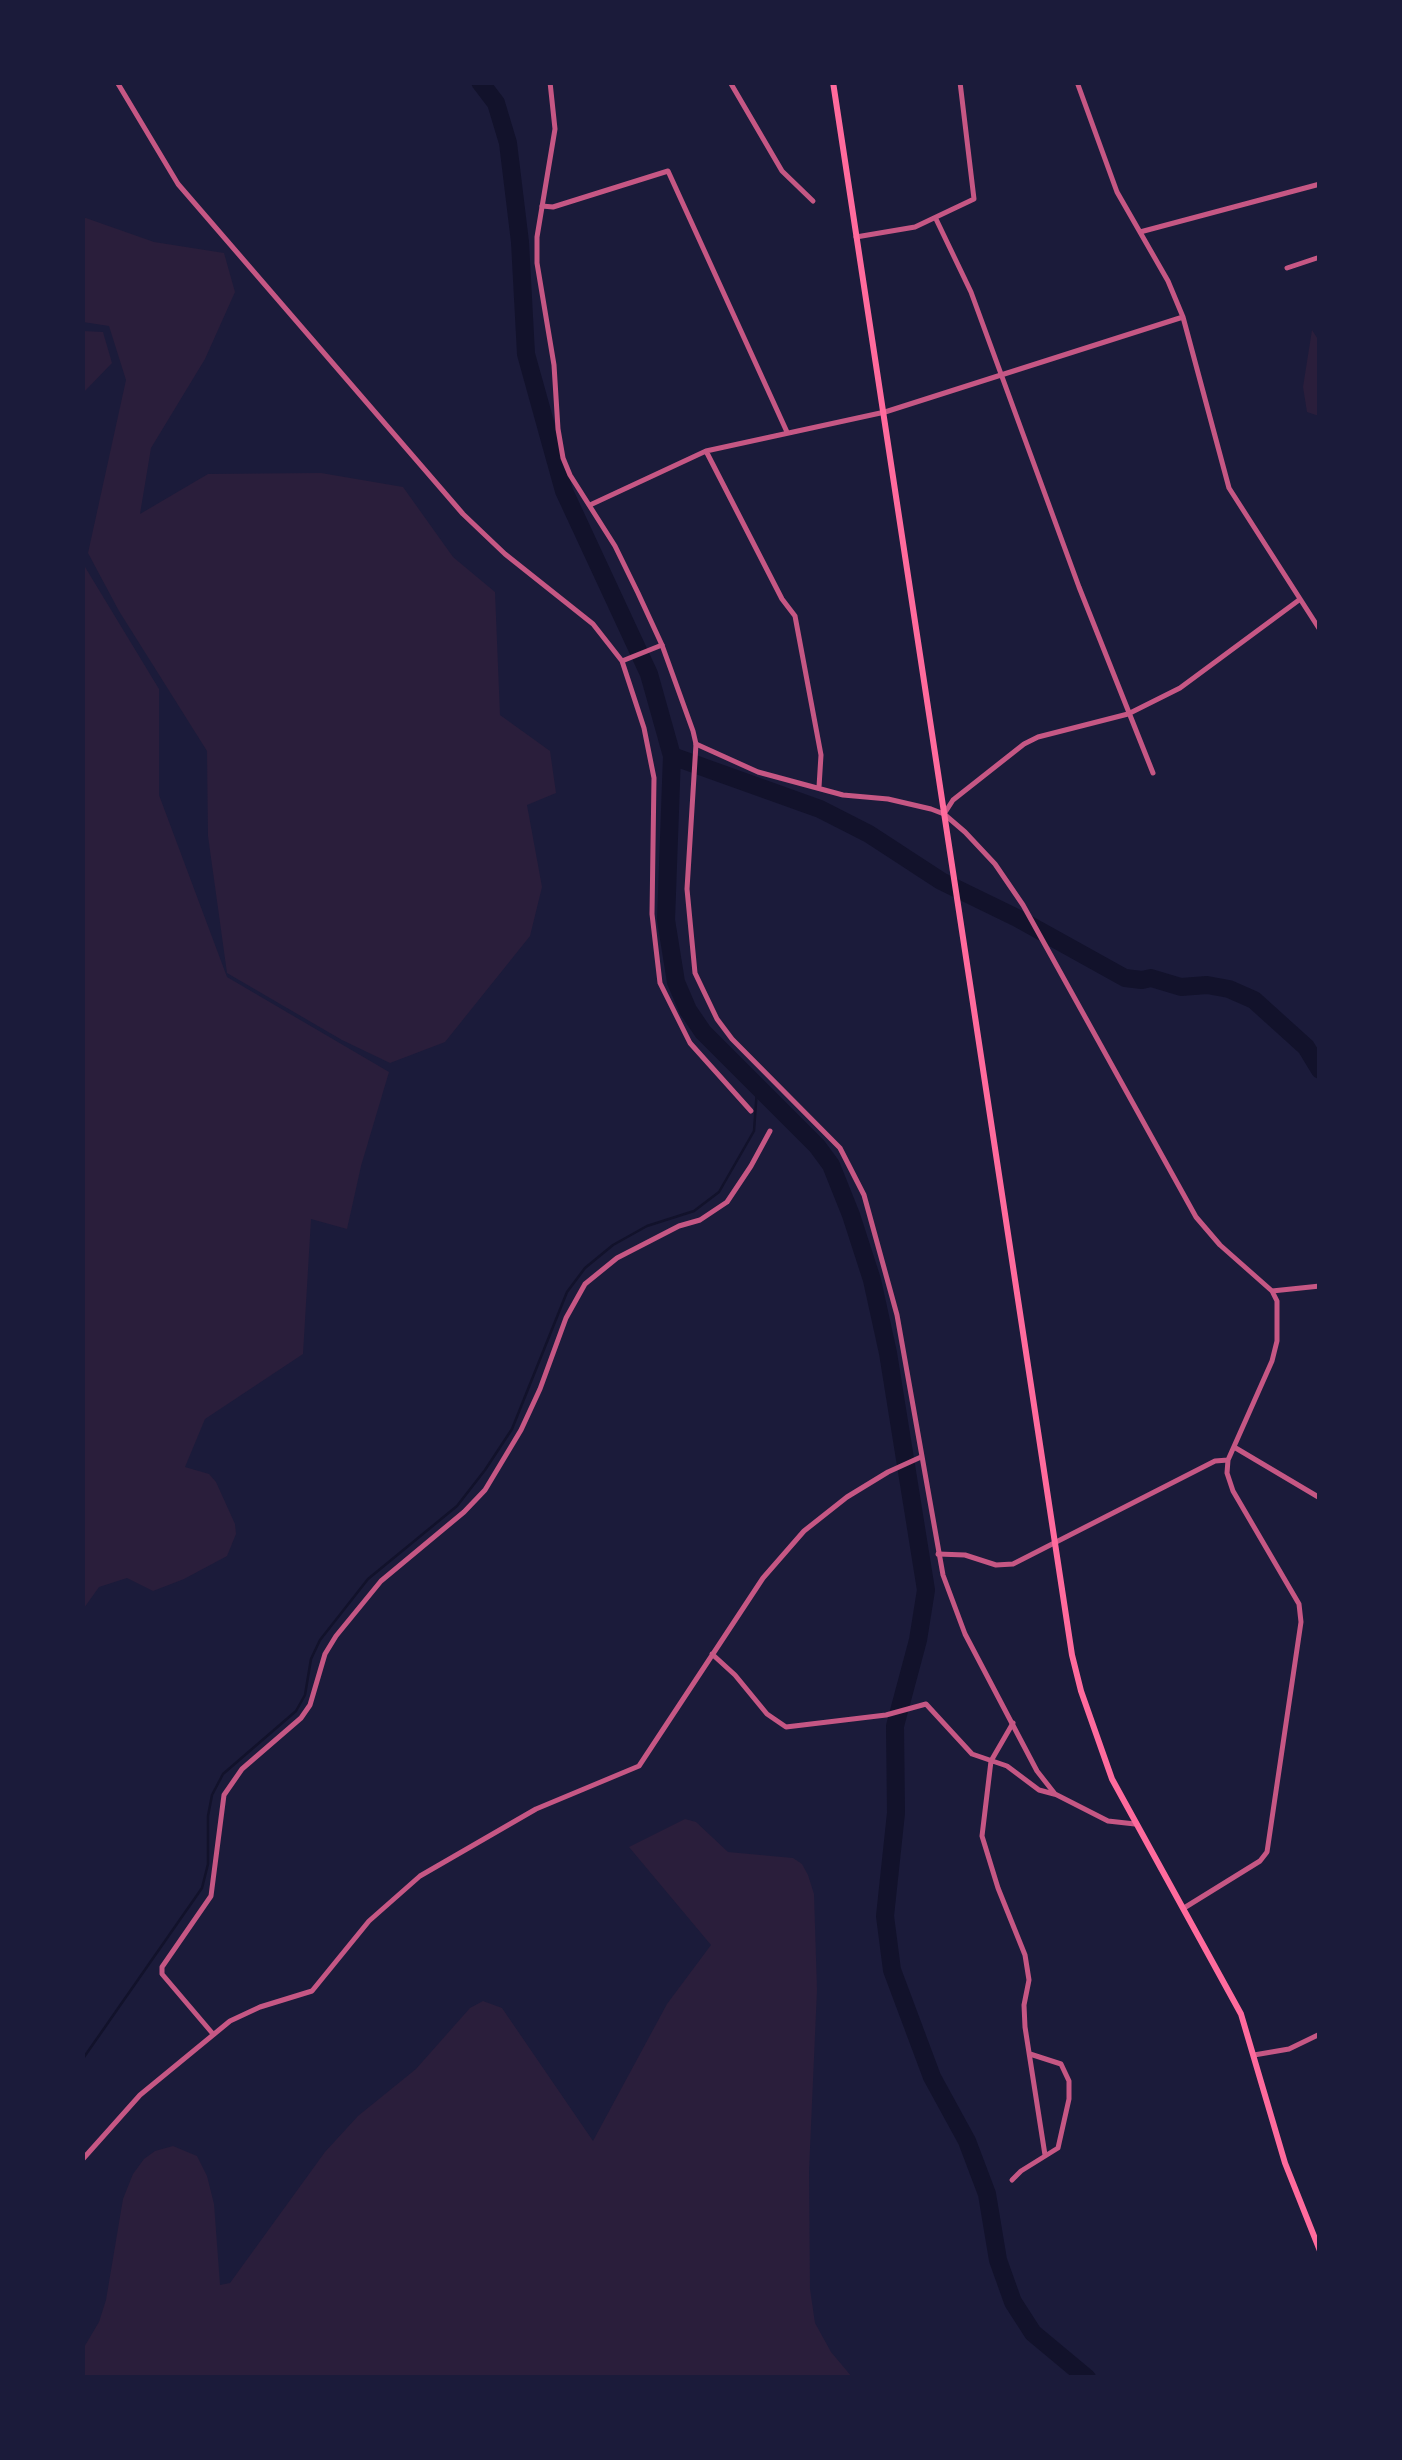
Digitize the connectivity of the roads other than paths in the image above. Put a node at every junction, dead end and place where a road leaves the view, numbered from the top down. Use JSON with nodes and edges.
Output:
{"nodes":[{"id":1,"x":117,"y":82,"type":"edge"},
{"id":2,"x":550,"y":82,"type":"edge"},
{"id":3,"x":730,"y":82,"type":"edge"},
{"id":4,"x":833,"y":82,"type":"edge"},
{"id":5,"x":960,"y":82,"type":"edge"},
{"id":6,"x":1078,"y":82,"type":"edge"},
{"id":7,"x":1320,"y":184,"type":"edge"},
{"id":8,"x":813,"y":201,"type":"dead end"},
{"id":9,"x":542,"y":206,"type":"junction"},
{"id":10,"x":936,"y":219,"type":"junction"},
{"id":11,"x":1140,"y":232,"type":"junction"},
{"id":12,"x":856,"y":237,"type":"junction"},
{"id":13,"x":1320,"y":257,"type":"edge"},
{"id":14,"x":1287,"y":268,"type":"dead end"},
{"id":15,"x":1183,"y":317,"type":"junction"},
{"id":16,"x":1002,"y":376,"type":"junction"},
{"id":17,"x":885,"y":412,"type":"junction"},
{"id":18,"x":786,"y":432,"type":"junction"},
{"id":19,"x":706,"y":450,"type":"junction"},
{"id":20,"x":590,"y":505,"type":"junction"},
{"id":21,"x":1299,"y":600,"type":"junction"},
{"id":22,"x":1320,"y":630,"type":"edge"},
{"id":23,"x":659,"y":646,"type":"junction"},
{"id":24,"x":625,"y":659,"type":"junction"},
{"id":25,"x":1128,"y":714,"type":"junction"},
{"id":26,"x":696,"y":747,"type":"junction"},
{"id":27,"x":1153,"y":773,"type":"dead end"},
{"id":28,"x":818,"y":788,"type":"junction"},
{"id":29,"x":944,"y":814,"type":"junction"},
{"id":30,"x":751,"y":1111,"type":"dead end"},
{"id":31,"x":770,"y":1131,"type":"dead end"},
{"id":32,"x":1320,"y":1286,"type":"edge"},
{"id":33,"x":1272,"y":1292,"type":"junction"},
{"id":34,"x":1234,"y":1447,"type":"junction"},
{"id":35,"x":921,"y":1457,"type":"junction"},
{"id":36,"x":1228,"y":1460,"type":"junction"},
{"id":37,"x":1320,"y":1498,"type":"edge"},
{"id":38,"x":1054,"y":1543,"type":"junction"},
{"id":39,"x":938,"y":1554,"type":"junction"},
{"id":40,"x":712,"y":1654,"type":"junction"},
{"id":41,"x":1013,"y":1722,"type":"junction"},
{"id":42,"x":991,"y":1761,"type":"junction"},
{"id":43,"x":1055,"y":1794,"type":"junction"},
{"id":44,"x":1135,"y":1824,"type":"junction"},
{"id":45,"x":1184,"y":1908,"type":"junction"},
{"id":46,"x":213,"y":2034,"type":"junction"},
{"id":47,"x":1320,"y":2034,"type":"edge"},
{"id":48,"x":1030,"y":2054,"type":"junction"},
{"id":49,"x":1254,"y":2055,"type":"junction"},
{"id":50,"x":1045,"y":2155,"type":"junction"},
{"id":51,"x":82,"y":2160,"type":"edge"},
{"id":52,"x":1012,"y":2180,"type":"dead end"},
{"id":53,"x":1320,"y":2251,"type":"edge"}],
"edges":[{"from":1,"to":24,"type":"street"},
{"from":2,"to":9,"type":"street"},
{"from":3,"to":8,"type":"street"},
{"from":4,"to":12,"type":"main road"},
{"from":5,"to":10,"type":"street"},
{"from":6,"to":11,"type":"street"},
{"from":7,"to":11,"type":"street"},
{"from":9,"to":18,"type":"street"},
{"from":9,"to":20,"type":"street"},
{"from":10,"to":12,"type":"street"},
{"from":10,"to":16,"type":"street"},
{"from":11,"to":15,"type":"street"},
{"from":12,"to":17,"type":"main road"},
{"from":13,"to":14,"type":"street"},
{"from":15,"to":16,"type":"street"},
{"from":15,"to":21,"type":"street"},
{"from":16,"to":17,"type":"street"},
{"from":16,"to":25,"type":"street"},
{"from":17,"to":18,"type":"street"},
{"from":17,"to":29,"type":"main road"},
{"from":18,"to":19,"type":"street"},
{"from":19,"to":20,"type":"street"},
{"from":19,"to":28,"type":"street"},
{"from":20,"to":23,"type":"street"},
{"from":21,"to":22,"type":"street"},
{"from":21,"to":25,"type":"street"},
{"from":23,"to":24,"type":"street"},
{"from":23,"to":26,"type":"street"},
{"from":24,"to":30,"type":"street"},
{"from":25,"to":27,"type":"street"},
{"from":25,"to":29,"type":"street"},
{"from":26,"to":28,"type":"street"},
{"from":26,"to":35,"type":"street"},
{"from":28,"to":29,"type":"street"},
{"from":29,"to":33,"type":"street"},
{"from":29,"to":38,"type":"main road"},
{"from":31,"to":46,"type":"street"},
{"from":32,"to":33,"type":"street"},
{"from":33,"to":34,"type":"street"},
{"from":34,"to":36,"type":"street"},
{"from":34,"to":37,"type":"street"},
{"from":35,"to":39,"type":"street"},
{"from":35,"to":40,"type":"street"},
{"from":36,"to":38,"type":"street"},
{"from":36,"to":45,"type":"street"},
{"from":38,"to":39,"type":"street"},
{"from":38,"to":44,"type":"main road"},
{"from":39,"to":41,"type":"street"},
{"from":40,"to":42,"type":"street"},
{"from":40,"to":46,"type":"street"},
{"from":41,"to":42,"type":"street"},
{"from":41,"to":43,"type":"street"},
{"from":42,"to":43,"type":"street"},
{"from":42,"to":48,"type":"street"},
{"from":43,"to":44,"type":"street"},
{"from":44,"to":45,"type":"main road"},
{"from":45,"to":49,"type":"main road"},
{"from":46,"to":51,"type":"street"},
{"from":47,"to":49,"type":"street"},
{"from":48,"to":50,"type":"street"},
{"from":48,"to":50,"type":"street"},
{"from":49,"to":53,"type":"main road"},
{"from":50,"to":52,"type":"street"}]}
